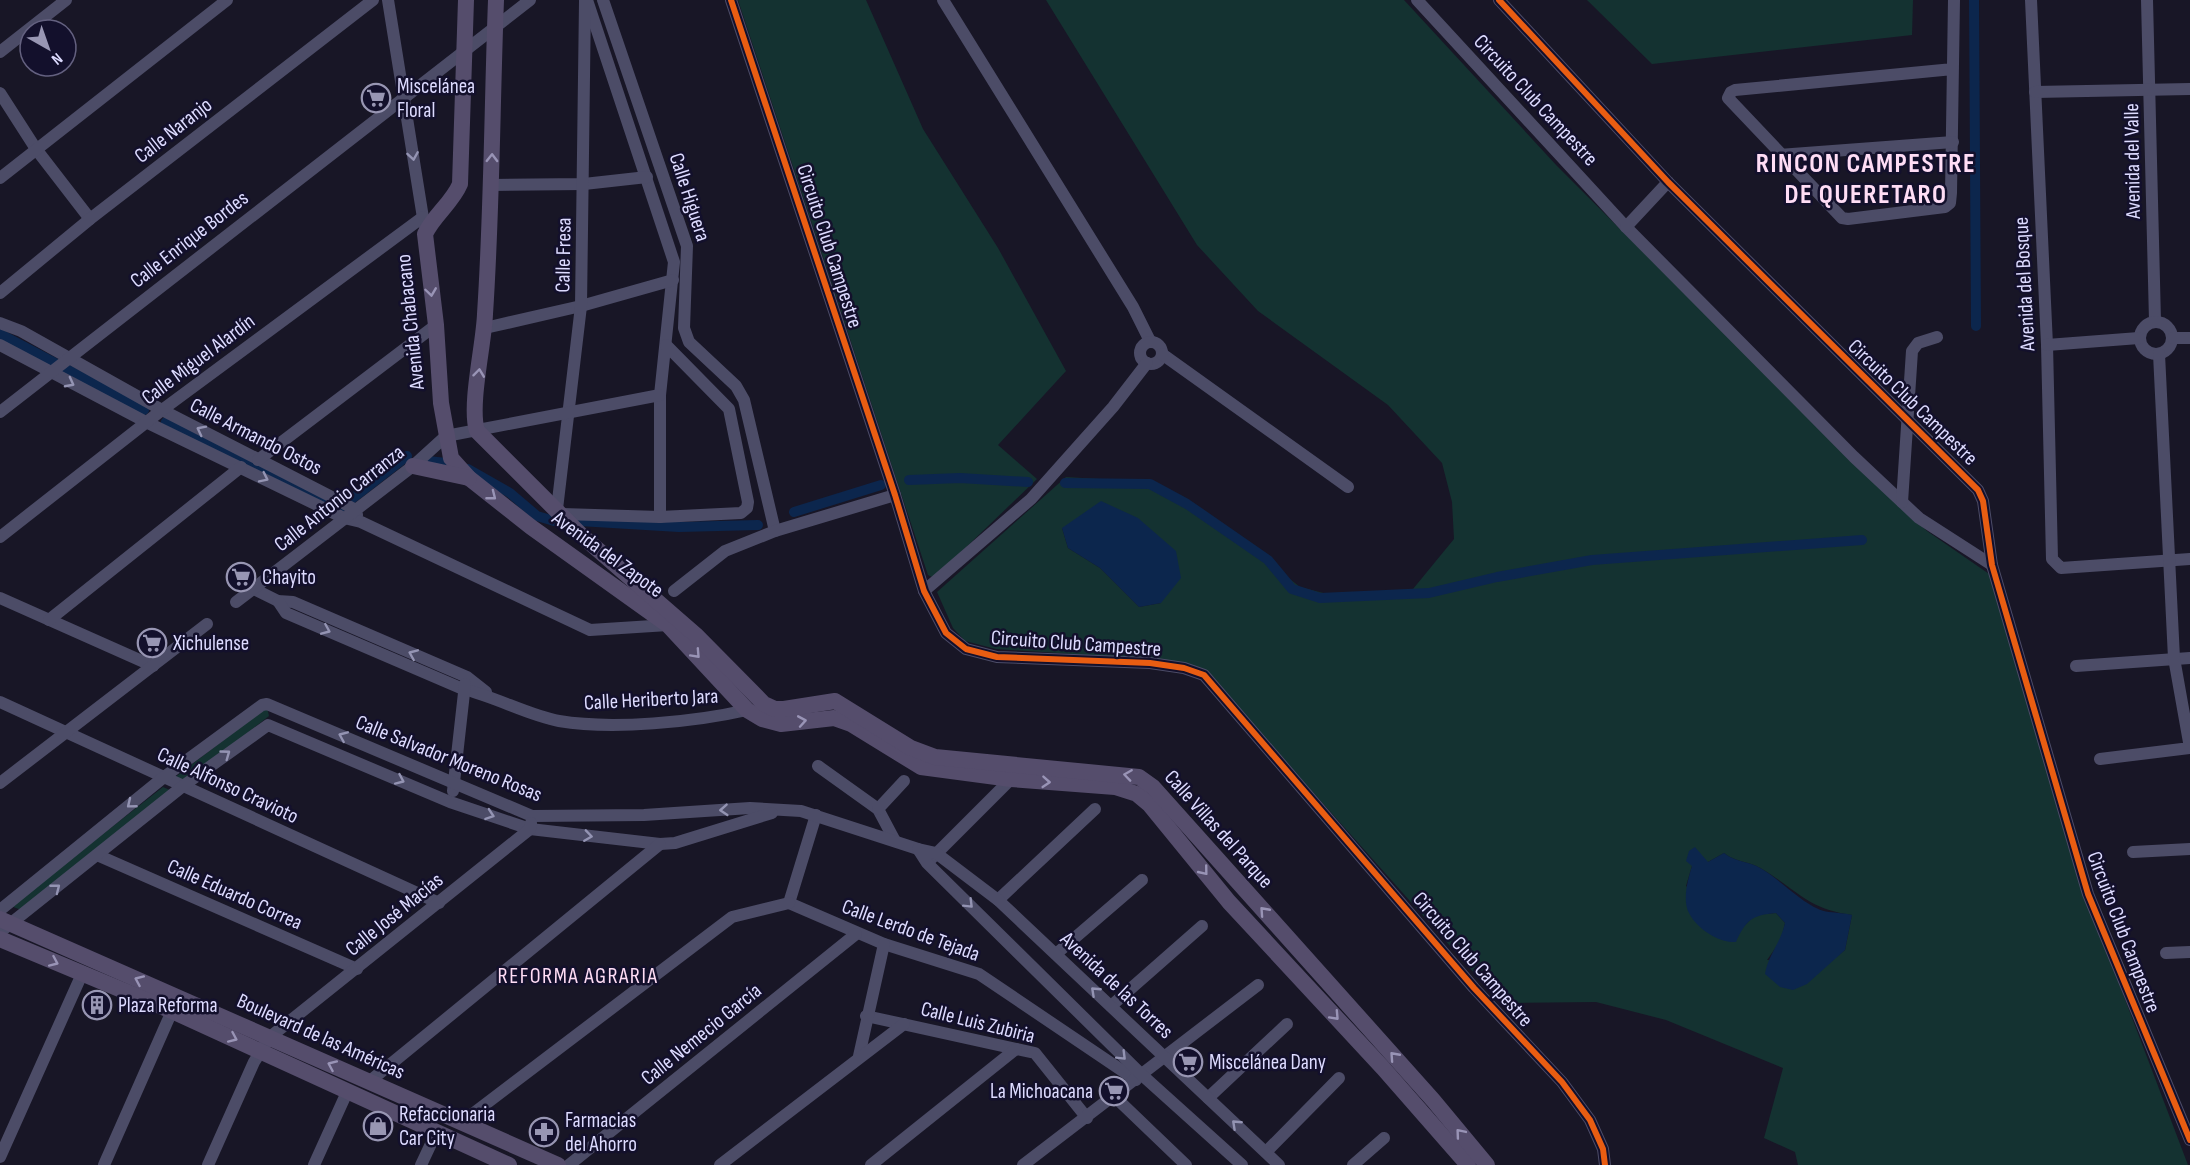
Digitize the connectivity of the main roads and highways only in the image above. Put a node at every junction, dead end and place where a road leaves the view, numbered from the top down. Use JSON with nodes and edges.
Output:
{"nodes":[{"id":1,"x":466,"y":0,"type":"edge"},
{"id":2,"x":496,"y":0,"type":"edge"},
{"id":3,"x":446,"y":436,"type":"joint"},
{"id":4,"x":413,"y":466,"type":"road end"},
{"id":5,"x":469,"y":478,"type":"junction"},
{"id":6,"x":750,"y":702,"type":"junction"},
{"id":7,"x":2,"y":921,"type":"edge"},
{"id":8,"x":0,"y":939,"type":"edge"},
{"id":9,"x":265,"y":1044,"type":"junction"},
{"id":10,"x":528,"y":1159,"type":"edge"},
{"id":11,"x":509,"y":1165,"type":"edge"},
{"id":12,"x":558,"y":1165,"type":"edge"},
{"id":13,"x":1468,"y":1165,"type":"edge"},
{"id":14,"x":1487,"y":1165,"type":"edge"}],
"edges":[{"from":1,"to":3,"type":"main road","name":"Avenida Chabacano","one_way":true},
{"from":6,"to":2,"type":"main road","name":"Avenida del Zapote","one_way":true},
{"from":3,"to":5,"type":"main road","name":"Avenida del Zapote"},
{"from":4,"to":5,"type":"main road"},
{"from":5,"to":6,"type":"main road","name":"Avenida del Zapote","one_way":true},
{"from":6,"to":13,"type":"main road","name":"Calle Villas del Parque","one_way":true},
{"from":14,"to":6,"type":"main road","name":"Calle Villas del Parque","one_way":true},
{"from":9,"to":7,"type":"main road","name":"Boulevard de las Américas","one_way":true},
{"from":8,"to":9,"type":"main road","name":"Boulevard de las Américas","one_way":true},
{"from":10,"to":9,"type":"main road","name":"Boulevard de las Américas","one_way":true},
{"from":9,"to":11,"type":"main road","name":"Boulevard de las Américas"},
{"from":10,"to":12,"type":"main road","name":"Boulevard de las Américas"}]}
